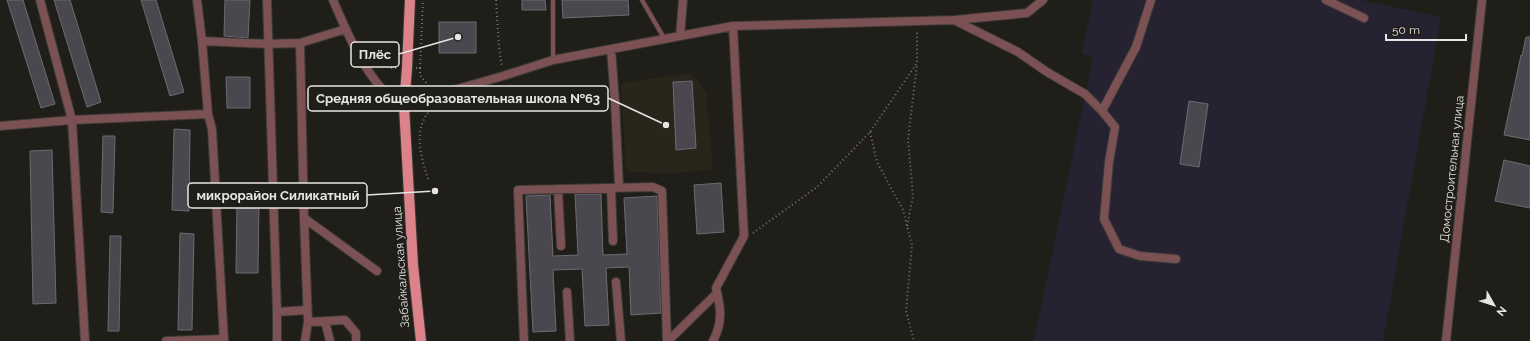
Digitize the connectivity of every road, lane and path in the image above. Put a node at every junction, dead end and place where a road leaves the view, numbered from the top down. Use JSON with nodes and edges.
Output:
{"nodes":[{"id":1,"x":40,"y":0,"type":"edge"},
{"id":2,"x":197,"y":0,"type":"edge"},
{"id":3,"x":267,"y":0,"type":"edge"},
{"id":4,"x":333,"y":0,"type":"edge"},
{"id":5,"x":410,"y":0,"type":"edge"},
{"id":6,"x":423,"y":0,"type":"edge"},
{"id":7,"x":496,"y":0,"type":"edge"},
{"id":8,"x":553,"y":0,"type":"edge"},
{"id":9,"x":642,"y":0,"type":"edge"},
{"id":10,"x":683,"y":0,"type":"edge"},
{"id":11,"x":1043,"y":0,"type":"edge"},
{"id":12,"x":1151,"y":0,"type":"edge"},
{"id":13,"x":1326,"y":0,"type":"edge"},
{"id":14,"x":1482,"y":0,"type":"edge"},
{"id":15,"x":1364,"y":18,"type":"dead end"},
{"id":16,"x":955,"y":20,"type":"junction"},
{"id":17,"x":916,"y":21,"type":"junction"},
{"id":18,"x":733,"y":26,"type":"junction"},
{"id":19,"x":346,"y":29,"type":"junction"},
{"id":20,"x":680,"y":36,"type":"junction"},
{"id":21,"x":664,"y":39,"type":"junction"},
{"id":22,"x":202,"y":41,"type":"junction"},
{"id":23,"x":300,"y":43,"type":"junction"},
{"id":24,"x":268,"y":44,"type":"junction"},
{"id":25,"x":611,"y":49,"type":"junction"},
{"id":26,"x":554,"y":60,"type":"junction"},
{"id":27,"x":917,"y":62,"type":"junction"},
{"id":28,"x":391,"y":68,"type":"dead end"},
{"id":29,"x":407,"y":68,"type":"junction"},
{"id":30,"x":420,"y":68,"type":"junction"},
{"id":31,"x":503,"y":76,"type":"junction"},
{"id":32,"x":432,"y":96,"type":"junction"},
{"id":33,"x":404,"y":106,"type":"junction"},
{"id":34,"x":1102,"y":111,"type":"junction"},
{"id":35,"x":208,"y":114,"type":"junction"},
{"id":36,"x":72,"y":120,"type":"junction"},
{"id":37,"x":0,"y":126,"type":"edge"},
{"id":38,"x":870,"y":132,"type":"junction"},
{"id":39,"x":428,"y":179,"type":"dead end"},
{"id":40,"x":616,"y":188,"type":"junction"},
{"id":41,"x":558,"y":189,"type":"junction"},
{"id":42,"x":304,"y":218,"type":"junction"},
{"id":43,"x":907,"y":227,"type":"junction"},
{"id":44,"x":613,"y":241,"type":"dead end"},
{"id":45,"x":740,"y":243,"type":"junction"},
{"id":46,"x":562,"y":246,"type":"dead end"},
{"id":47,"x":1176,"y":259,"type":"dead end"},
{"id":48,"x":377,"y":271,"type":"dead end"},
{"id":49,"x":616,"y":282,"type":"dead end"},
{"id":50,"x":567,"y":292,"type":"dead end"},
{"id":51,"x":718,"y":293,"type":"junction"},
{"id":52,"x":307,"y":310,"type":"junction"},
{"id":53,"x":277,"y":312,"type":"junction"},
{"id":54,"x":325,"y":321,"type":"junction"},
{"id":55,"x":308,"y":322,"type":"junction"},
{"id":56,"x":224,"y":340,"type":"edge"},
{"id":57,"x":85,"y":341,"type":"edge"},
{"id":58,"x":166,"y":341,"type":"edge"},
{"id":59,"x":277,"y":341,"type":"edge"},
{"id":60,"x":305,"y":341,"type":"edge"},
{"id":61,"x":330,"y":341,"type":"edge"},
{"id":62,"x":356,"y":341,"type":"edge"},
{"id":63,"x":420,"y":341,"type":"edge"},
{"id":64,"x":524,"y":341,"type":"edge"},
{"id":65,"x":570,"y":341,"type":"edge"},
{"id":66,"x":621,"y":341,"type":"edge"},
{"id":67,"x":668,"y":341,"type":"edge"},
{"id":68,"x":712,"y":341,"type":"edge"},
{"id":69,"x":914,"y":341,"type":"edge"},
{"id":70,"x":1446,"y":341,"type":"edge"}],
"edges":[{"from":1,"to":36,"type":"street"},
{"from":2,"to":22,"type":"street"},
{"from":3,"to":24,"type":"street"},
{"from":4,"to":19,"type":"street"},
{"from":5,"to":29,"type":"main road","name":"Забайкальская улица"},
{"from":6,"to":30,"type":"path"},
{"from":7,"to":31,"type":"path"},
{"from":8,"to":26,"type":"lane"},
{"from":9,"to":21,"type":"lane"},
{"from":10,"to":20,"type":"street"},
{"from":11,"to":16,"type":"street"},
{"from":12,"to":34,"type":"street"},
{"from":13,"to":15,"type":"street"},
{"from":14,"to":70,"type":"street","name":"Домостроительная улица"},
{"from":16,"to":17,"type":"street"},
{"from":16,"to":34,"type":"street"},
{"from":17,"to":18,"type":"street"},
{"from":17,"to":27,"type":"path"},
{"from":18,"to":20,"type":"street"},
{"from":18,"to":45,"type":"street"},
{"from":19,"to":23,"type":"street"},
{"from":19,"to":33,"type":"street"},
{"from":20,"to":21,"type":"street"},
{"from":21,"to":25,"type":"street"},
{"from":22,"to":24,"type":"street"},
{"from":22,"to":35,"type":"street"},
{"from":23,"to":24,"type":"street"},
{"from":23,"to":42,"type":"street"},
{"from":24,"to":53,"type":"street"},
{"from":25,"to":26,"type":"street"},
{"from":25,"to":40,"type":"street"},
{"from":26,"to":31,"type":"street"},
{"from":27,"to":38,"type":"path"},
{"from":27,"to":43,"type":"path"},
{"from":28,"to":29,"type":"path"},
{"from":29,"to":30,"type":"path"},
{"from":29,"to":33,"type":"main road","name":"Забайкальская улица"},
{"from":30,"to":32,"type":"path"},
{"from":31,"to":32,"type":"street"},
{"from":32,"to":33,"type":"street"},
{"from":32,"to":39,"type":"path"},
{"from":33,"to":63,"type":"main road","name":"Забайкальская улица"},
{"from":34,"to":47,"type":"street"},
{"from":35,"to":36,"type":"street"},
{"from":35,"to":56,"type":"street"},
{"from":36,"to":37,"type":"street"},
{"from":36,"to":57,"type":"street"},
{"from":38,"to":43,"type":"path"},
{"from":38,"to":45,"type":"path"},
{"from":40,"to":41,"type":"street"},
{"from":40,"to":44,"type":"street"},
{"from":40,"to":67,"type":"street"},
{"from":41,"to":46,"type":"street"},
{"from":41,"to":64,"type":"street"},
{"from":42,"to":48,"type":"street"},
{"from":42,"to":52,"type":"street"},
{"from":43,"to":69,"type":"path"},
{"from":45,"to":51,"type":"street"},
{"from":49,"to":66,"type":"street"},
{"from":50,"to":65,"type":"street"},
{"from":51,"to":67,"type":"street"},
{"from":51,"to":68,"type":"street"},
{"from":52,"to":53,"type":"street"},
{"from":52,"to":55,"type":"street"},
{"from":53,"to":59,"type":"street"},
{"from":54,"to":55,"type":"street"},
{"from":54,"to":61,"type":"street"},
{"from":54,"to":62,"type":"street"},
{"from":55,"to":60,"type":"street"},
{"from":56,"to":58,"type":"street"}]}
